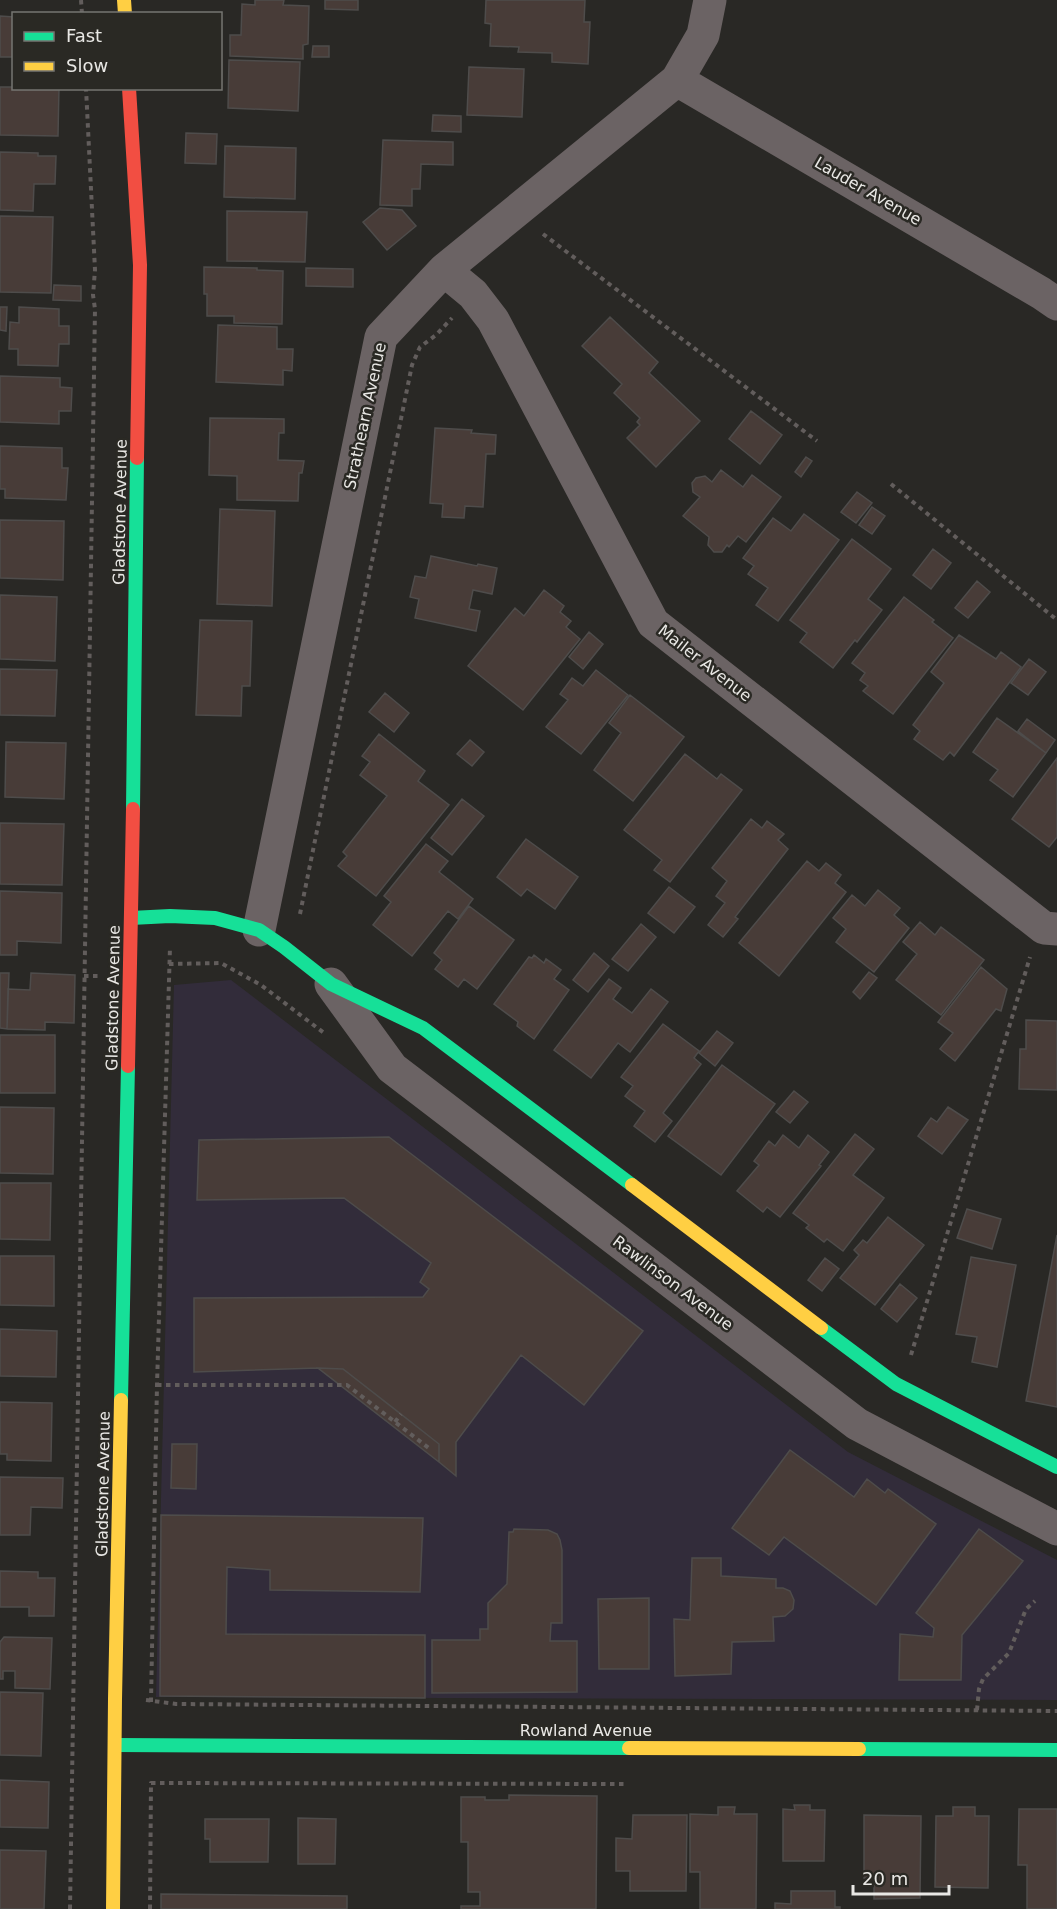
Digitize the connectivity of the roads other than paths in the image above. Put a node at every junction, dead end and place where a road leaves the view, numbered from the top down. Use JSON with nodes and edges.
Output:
{"nodes":[{"id":1,"x":710,"y":0,"type":"edge"},
{"id":2,"x":677,"y":80,"type":"junction"},
{"id":3,"x":129,"y":90,"type":"edge"},
{"id":4,"x":444,"y":270,"type":"junction"},
{"id":5,"x":1057,"y":304,"type":"edge"},
{"id":6,"x":131,"y":918,"type":"junction"},
{"id":7,"x":1057,"y":929,"type":"edge"},
{"id":8,"x":259,"y":930,"type":"junction"},
{"id":9,"x":331,"y":984,"type":"junction"},
{"id":10,"x":1057,"y":1467,"type":"edge"},
{"id":11,"x":1057,"y":1529,"type":"edge"},
{"id":12,"x":115,"y":1745,"type":"junction"},
{"id":13,"x":1057,"y":1750,"type":"edge"},
{"id":14,"x":113,"y":1909,"type":"edge"}],
"edges":[{"from":1,"to":2,"type":"street","name":"Strathearn Avenue"},
{"from":2,"to":4,"type":"street","name":"Strathearn Avenue"},
{"from":2,"to":5,"type":"street","name":"Lauder Avenue"},
{"from":3,"to":6,"type":"street","name":"Gladstone Avenue"},
{"from":4,"to":7,"type":"street","name":"Mailer Avenue"},
{"from":4,"to":8,"type":"street","name":"Strathearn Avenue"},
{"from":6,"to":8,"type":"street","name":"Rawlinson Avenue"},
{"from":6,"to":12,"type":"street","name":"Gladstone Avenue"},
{"from":8,"to":9,"type":"street","name":"Rawlinson Avenue"},
{"from":9,"to":10,"type":"street","name":"Rawlinson Avenue"},
{"from":9,"to":11,"type":"street","name":"Rawlinson Avenue"},
{"from":12,"to":13,"type":"street","name":"Rowland Avenue"},
{"from":12,"to":14,"type":"street","name":"Gladstone Avenue"}]}
